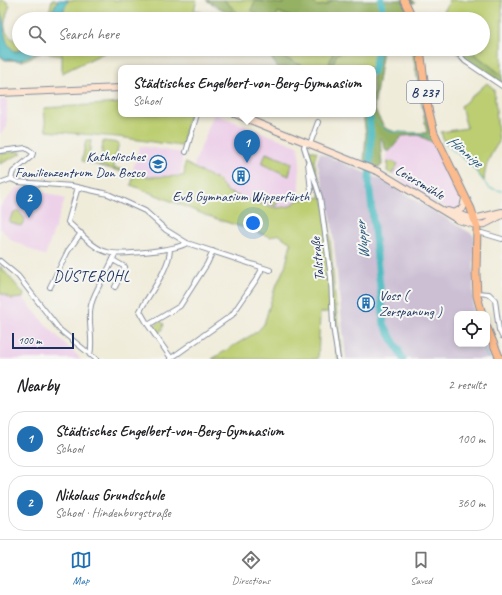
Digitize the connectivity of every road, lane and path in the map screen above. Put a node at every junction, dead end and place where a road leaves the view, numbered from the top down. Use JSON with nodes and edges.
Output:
{"nodes":[{"id":1,"x":404,"y":0,"type":"edge"},
{"id":2,"x":410,"y":12,"type":"edge"},
{"id":3,"x":421,"y":56,"type":"edge"},
{"id":4,"x":460,"y":56,"type":"edge"},
{"id":5,"x":502,"y":86,"type":"edge"},
{"id":6,"x":118,"y":88,"type":"edge"},
{"id":7,"x":0,"y":93,"type":"edge"},
{"id":8,"x":196,"y":117,"type":"edge"},
{"id":9,"x":243,"y":117,"type":"edge"},
{"id":10,"x":318,"y":122,"type":"dead end"},
{"id":11,"x":308,"y":143,"type":"junction"},
{"id":12,"x":0,"y":151,"type":"edge"},
{"id":13,"x":186,"y":152,"type":"dead end"},
{"id":14,"x":308,"y":159,"type":"junction"},
{"id":15,"x":11,"y":180,"type":"junction"},
{"id":16,"x":0,"y":183,"type":"edge"},
{"id":17,"x":78,"y":187,"type":"junction"},
{"id":18,"x":311,"y":191,"type":"dead end"},
{"id":19,"x":465,"y":198,"type":"junction"},
{"id":20,"x":444,"y":211,"type":"junction"},
{"id":21,"x":502,"y":212,"type":"edge"},
{"id":22,"x":454,"y":213,"type":"junction"},
{"id":23,"x":502,"y":215,"type":"edge"},
{"id":24,"x":475,"y":222,"type":"junction"},
{"id":25,"x":81,"y":233,"type":"junction"},
{"id":26,"x":477,"y":234,"type":"junction"},
{"id":27,"x":502,"y":240,"type":"edge"},
{"id":28,"x":187,"y":243,"type":"junction"},
{"id":29,"x":170,"y":249,"type":"junction"},
{"id":30,"x":213,"y":251,"type":"junction"},
{"id":31,"x":115,"y":254,"type":"junction"},
{"id":32,"x":113,"y":260,"type":"junction"},
{"id":33,"x":0,"y":261,"type":"edge"},
{"id":34,"x":261,"y":268,"type":"junction"},
{"id":35,"x":270,"y":270,"type":"dead end"},
{"id":36,"x":50,"y":287,"type":"dead end"},
{"id":37,"x":115,"y":287,"type":"dead end"},
{"id":38,"x":477,"y":292,"type":"junction"},
{"id":39,"x":481,"y":311,"type":"edge"},
{"id":40,"x":148,"y":325,"type":"junction"},
{"id":41,"x":490,"y":335,"type":"edge"},
{"id":42,"x":502,"y":336,"type":"edge"},
{"id":43,"x":90,"y":354,"type":"junction"},
{"id":44,"x":170,"y":358,"type":"edge"},
{"id":45,"x":96,"y":359,"type":"edge"},
{"id":46,"x":338,"y":359,"type":"edge"},
{"id":47,"x":500,"y":359,"type":"edge"}],
"edges":[{"from":1,"to":2,"type":"main road"},
{"from":3,"to":19,"type":"main road","number":"B 237"},
{"from":4,"to":5,"type":"street"},
{"from":6,"to":7,"type":"main road"},
{"from":8,"to":13,"type":"street"},
{"from":9,"to":11,"type":"main road","name":"Leiersmühle"},
{"from":10,"to":11,"type":"street"},
{"from":11,"to":14,"type":"street","name":"Talstraße"},
{"from":11,"to":20,"type":"main road","name":"Leiersmühle"},
{"from":12,"to":15,"type":"street"},
{"from":14,"to":18,"type":"street","name":"Talstraße"},
{"from":14,"to":46,"type":"street","name":"Talstraße"},
{"from":15,"to":16,"type":"street"},
{"from":15,"to":17,"type":"street"},
{"from":17,"to":25,"type":"street"},
{"from":17,"to":28,"type":"street"},
{"from":19,"to":22,"type":"main road"},
{"from":19,"to":24,"type":"main road","number":"B 237"},
{"from":20,"to":22,"type":"main road","name":"Leiersmühle"},
{"from":20,"to":24,"type":"main road","name":"Leiersmühle"},
{"from":21,"to":24,"type":"main road"},
{"from":22,"to":24,"type":"main road","name":"Leiersmühle"},
{"from":23,"to":24,"type":"main road"},
{"from":24,"to":26,"type":"main road","number":"B 237"},
{"from":25,"to":31,"type":"street"},
{"from":25,"to":36,"type":"street"},
{"from":26,"to":27,"type":"street"},
{"from":26,"to":38,"type":"main road","number":"B 237"},
{"from":28,"to":29,"type":"street"},
{"from":28,"to":30,"type":"street"},
{"from":29,"to":31,"type":"street"},
{"from":29,"to":40,"type":"street"},
{"from":30,"to":34,"type":"street"},
{"from":30,"to":40,"type":"street"},
{"from":31,"to":32,"type":"street"},
{"from":32,"to":37,"type":"street"},
{"from":32,"to":43,"type":"street"},
{"from":33,"to":43,"type":"street"},
{"from":34,"to":35,"type":"street"},
{"from":34,"to":44,"type":"street"},
{"from":38,"to":39,"type":"main road","number":"B 237"},
{"from":38,"to":42,"type":"street"},
{"from":40,"to":44,"type":"street"},
{"from":41,"to":47,"type":"main road"},
{"from":43,"to":45,"type":"street"}]}
